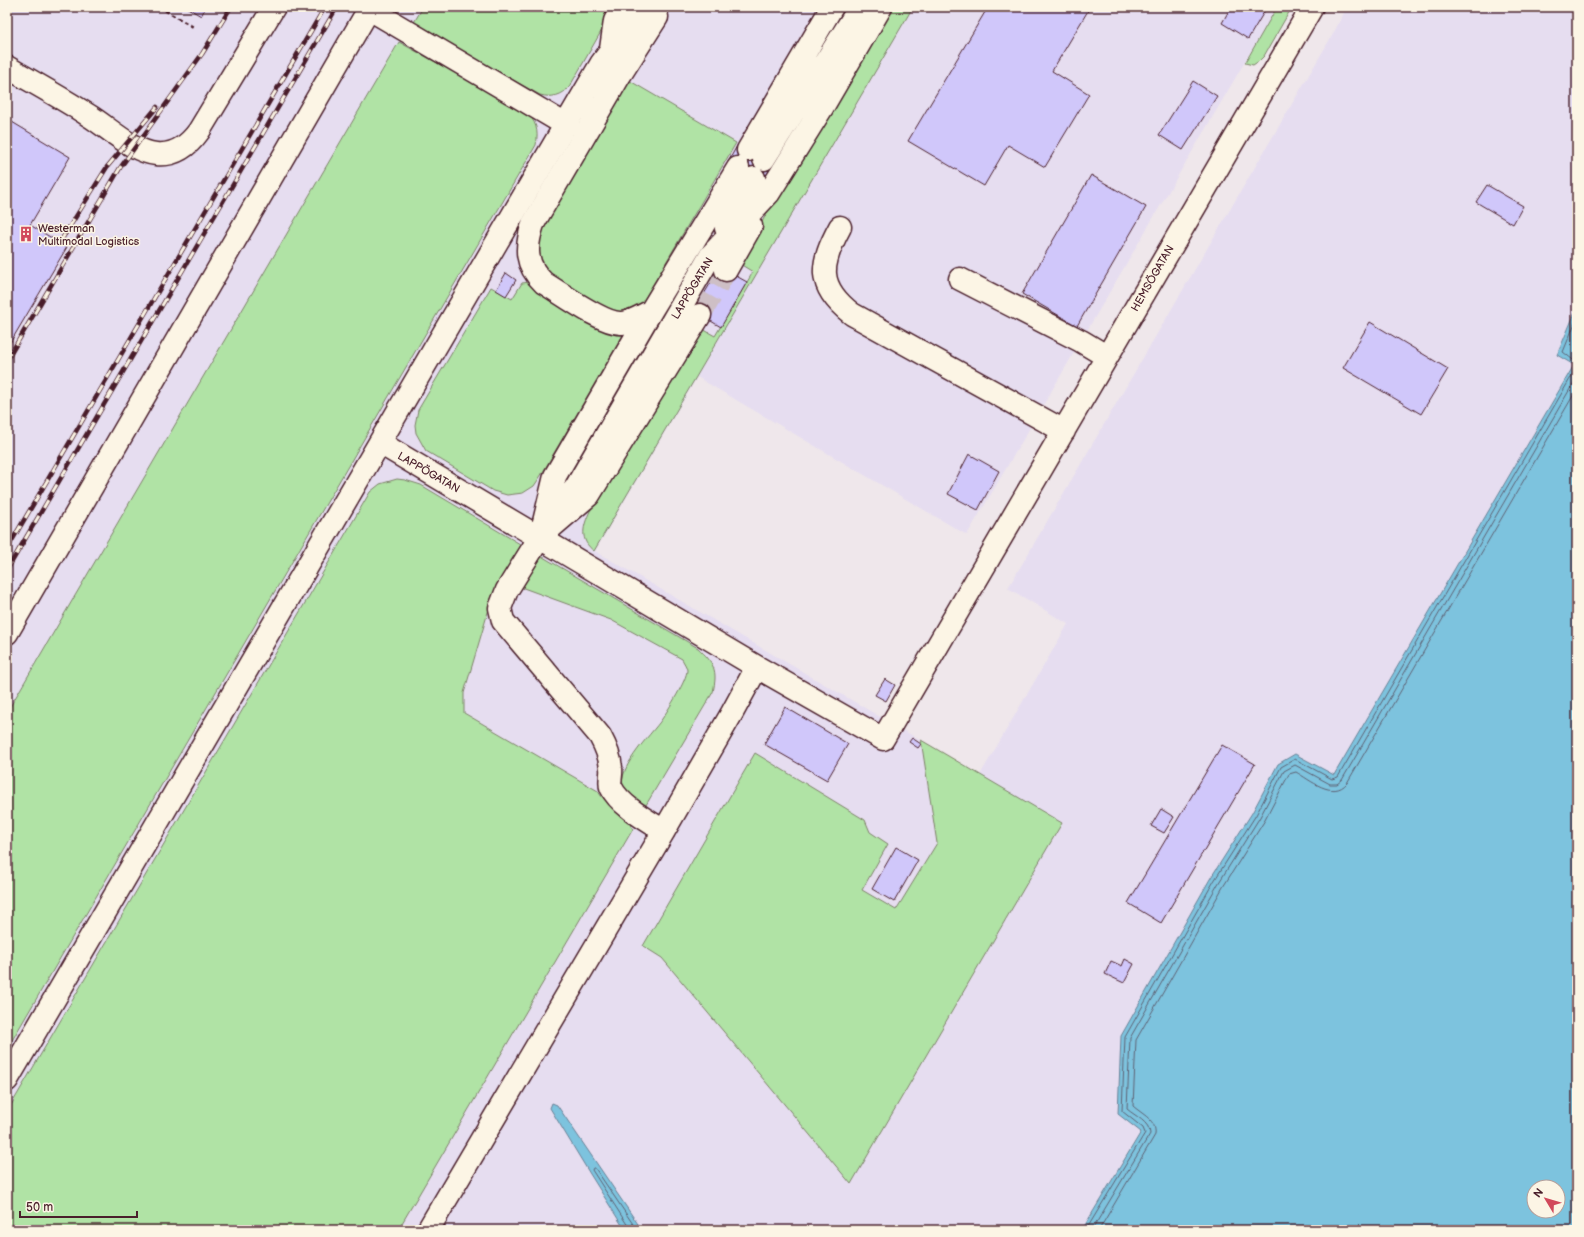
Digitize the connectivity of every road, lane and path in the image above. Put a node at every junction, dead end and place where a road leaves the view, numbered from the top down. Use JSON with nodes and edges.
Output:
{"nodes":[{"id":1,"x":159,"y":7,"type":"edge"},
{"id":2,"x":274,"y":7,"type":"edge"},
{"id":3,"x":623,"y":7,"type":"edge"},
{"id":4,"x":657,"y":7,"type":"edge"},
{"id":5,"x":664,"y":7,"type":"edge"},
{"id":6,"x":832,"y":7,"type":"edge"},
{"id":7,"x":860,"y":7,"type":"edge"},
{"id":8,"x":881,"y":7,"type":"edge"},
{"id":9,"x":1312,"y":7,"type":"edge"},
{"id":10,"x":368,"y":8,"type":"edge"},
{"id":11,"x":195,"y":28,"type":"dead end"},
{"id":12,"x":612,"y":50,"type":"junction"},
{"id":13,"x":7,"y":67,"type":"edge"},
{"id":14,"x":566,"y":125,"type":"junction"},
{"id":15,"x":751,"y":164,"type":"junction"},
{"id":16,"x":840,"y":227,"type":"dead end"},
{"id":17,"x":718,"y":263,"type":"junction"},
{"id":18,"x":960,"y":279,"type":"dead end"},
{"id":19,"x":651,"y":312,"type":"junction"},
{"id":20,"x":700,"y":315,"type":"tunnel mouth"},
{"id":21,"x":1106,"y":356,"type":"junction"},
{"id":22,"x":1064,"y":431,"type":"junction"},
{"id":23,"x":380,"y":443,"type":"junction"},
{"id":24,"x":540,"y":537,"type":"junction"},
{"id":25,"x":7,"y":633,"type":"edge"},
{"id":26,"x":757,"y":667,"type":"junction"},
{"id":27,"x":664,"y":831,"type":"junction"},
{"id":28,"x":7,"y":1080,"type":"edge"},
{"id":29,"x":428,"y":1230,"type":"edge"}],
"edges":[{"from":1,"to":11,"type":"path"},
{"from":2,"to":13,"type":"street"},
{"from":3,"to":12,"type":"street"},
{"from":4,"to":12,"type":"street"},
{"from":5,"to":19,"type":"street"},
{"from":6,"to":15,"type":"street","name":"LAPPÖGATAN"},
{"from":7,"to":15,"type":"street"},
{"from":8,"to":17,"type":"street","name":"LAPPÖGATAN"},
{"from":9,"to":21,"type":"street","name":"HEMSÖGATAN"},
{"from":10,"to":14,"type":"street"},
{"from":10,"to":25,"type":"street"},
{"from":12,"to":14,"type":"street"},
{"from":14,"to":23,"type":"street"},
{"from":15,"to":17,"type":"street"},
{"from":15,"to":19,"type":"street","name":"LAPPÖGATAN"},
{"from":16,"to":22,"type":"street"},
{"from":17,"to":24,"type":"street","name":"LAPPÖGATAN"},
{"from":18,"to":21,"type":"street"},
{"from":19,"to":24,"type":"street","name":"LAPPÖGATAN"},
{"from":20,"to":24,"type":"street"},
{"from":21,"to":22,"type":"street","name":"HEMSÖGATAN"},
{"from":22,"to":26,"type":"street","name":"HEMSÖGATAN"},
{"from":23,"to":24,"type":"street","name":"LAPPÖGATAN"},
{"from":23,"to":28,"type":"street"},
{"from":24,"to":26,"type":"street"},
{"from":24,"to":27,"type":"street"},
{"from":26,"to":27,"type":"street"},
{"from":27,"to":29,"type":"street"}]}
